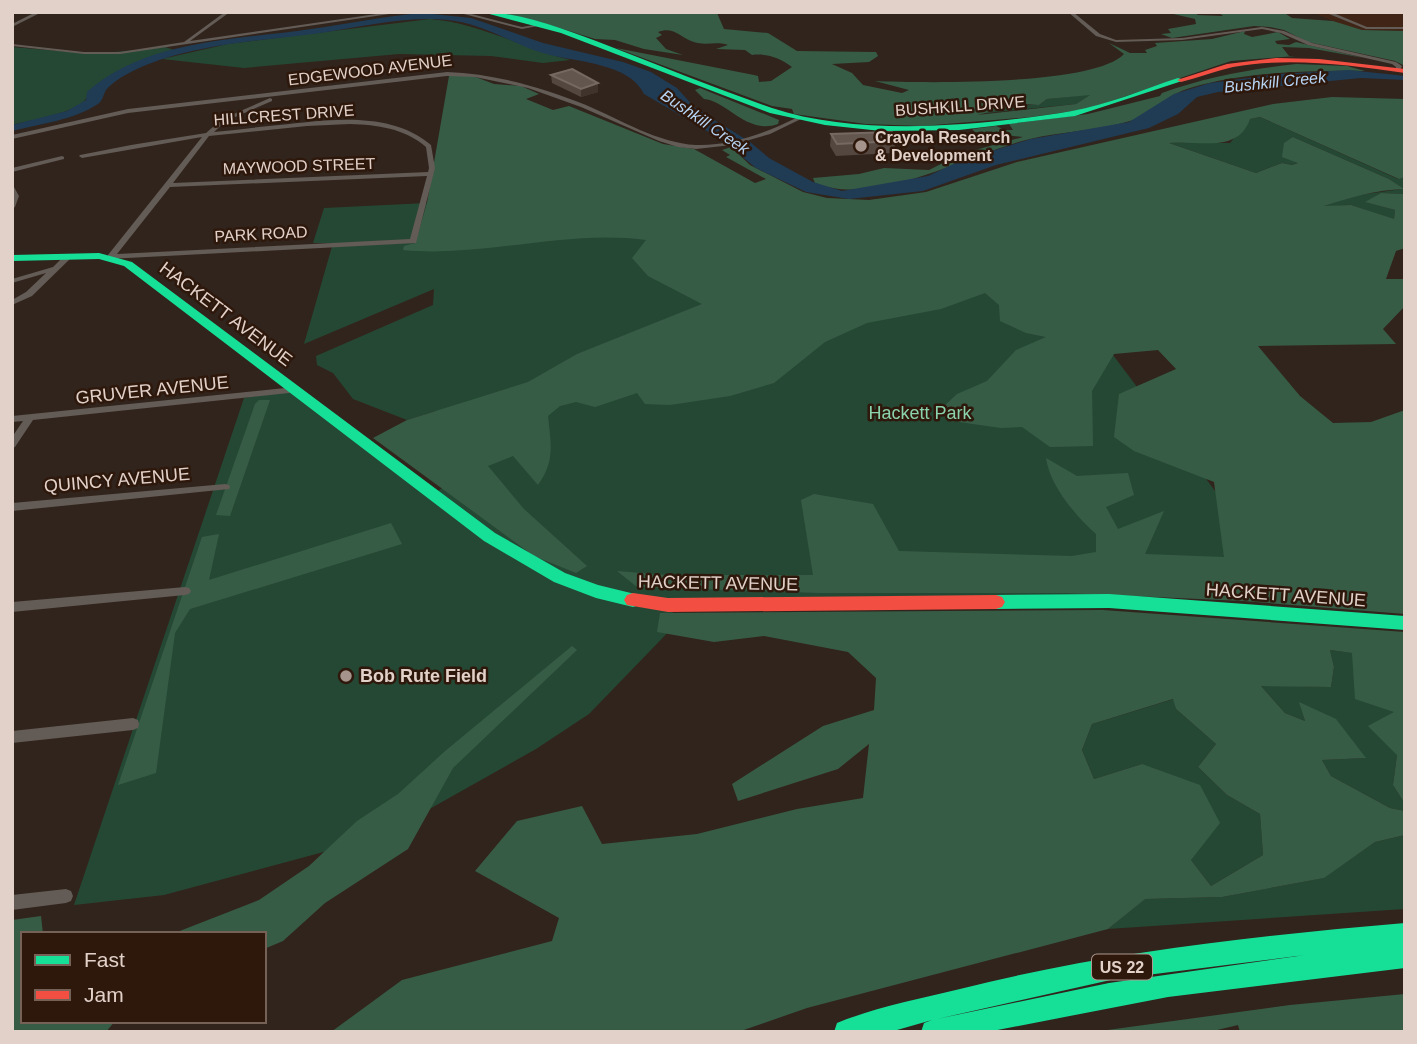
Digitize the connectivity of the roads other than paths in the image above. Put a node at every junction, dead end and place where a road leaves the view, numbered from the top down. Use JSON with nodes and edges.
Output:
{"nodes":[{"id":1,"x":40,"y":12,"type":"edge"},
{"id":2,"x":228,"y":12,"type":"edge"},
{"id":3,"x":401,"y":12,"type":"edge"},
{"id":4,"x":458,"y":12,"type":"edge"},
{"id":5,"x":485,"y":12,"type":"edge"},
{"id":6,"x":1070,"y":12,"type":"edge"},
{"id":7,"x":1326,"y":12,"type":"edge"},
{"id":8,"x":541,"y":25,"type":"junction"},
{"id":9,"x":12,"y":26,"type":"edge"},
{"id":10,"x":1405,"y":28,"type":"edge"},
{"id":11,"x":184,"y":43,"type":"junction"},
{"id":12,"x":12,"y":45,"type":"edge"},
{"id":13,"x":1401,"y":70,"type":"edge"},
{"id":14,"x":291,"y":93,"type":"junction"},
{"id":15,"x":800,"y":118,"type":"junction"},
{"id":16,"x":208,"y":134,"type":"junction"},
{"id":17,"x":12,"y":137,"type":"edge"},
{"id":18,"x":82,"y":156,"type":"dead end"},
{"id":19,"x":62,"y":158,"type":"dead end"},
{"id":20,"x":12,"y":170,"type":"edge"},
{"id":21,"x":431,"y":174,"type":"junction"},
{"id":22,"x":169,"y":185,"type":"junction"},
{"id":23,"x":12,"y":188,"type":"edge"},
{"id":24,"x":12,"y":207,"type":"edge"},
{"id":25,"x":413,"y":241,"type":"joint"},
{"id":26,"x":69,"y":256,"type":"junction"},
{"id":27,"x":111,"y":257,"type":"junction"},
{"id":28,"x":12,"y":258,"type":"edge"},
{"id":29,"x":55,"y":269,"type":"junction"},
{"id":30,"x":12,"y":281,"type":"edge"},
{"id":31,"x":12,"y":303,"type":"edge"},
{"id":32,"x":295,"y":390,"type":"junction"},
{"id":33,"x":12,"y":419,"type":"edge"},
{"id":34,"x":29,"y":419,"type":"junction"},
{"id":35,"x":12,"y":445,"type":"edge"},
{"id":36,"x":225,"y":487,"type":"dead end"},
{"id":37,"x":12,"y":507,"type":"edge"},
{"id":38,"x":185,"y":591,"type":"dead end"},
{"id":39,"x":12,"y":607,"type":"edge"},
{"id":40,"x":1405,"y":624,"type":"edge"},
{"id":41,"x":133,"y":724,"type":"dead end"},
{"id":42,"x":12,"y":737,"type":"edge"},
{"id":43,"x":66,"y":896,"type":"dead end"},
{"id":44,"x":12,"y":903,"type":"edge"},
{"id":45,"x":1405,"y":934,"type":"edge"},
{"id":46,"x":1405,"y":956,"type":"edge"},
{"id":47,"x":846,"y":1032,"type":"edge"},
{"id":48,"x":933,"y":1032,"type":"edge"}],
"edges":[{"from":1,"to":9,"type":"street"},
{"from":2,"to":11,"type":"street"},
{"from":3,"to":11,"type":"street"},
{"from":4,"to":8,"type":"street"},
{"from":5,"to":8,"type":"main road","name":"BUSHKILL DRIVE"},
{"from":6,"to":13,"type":"street"},
{"from":7,"to":10,"type":"street"},
{"from":8,"to":15,"type":"main road","name":"BUSHKILL DRIVE"},
{"from":11,"to":12,"type":"street"},
{"from":13,"to":15,"type":"main road","name":"BUSHKILL DRIVE"},
{"from":14,"to":15,"type":"street","name":"EDGEWOOD AVENUE"},
{"from":14,"to":16,"type":"street"},
{"from":14,"to":17,"type":"street","name":"EDGEWOOD AVENUE"},
{"from":16,"to":18,"type":"street","name":"HILLCREST DRIVE"},
{"from":16,"to":21,"type":"street","name":"HILLCREST DRIVE"},
{"from":16,"to":22,"type":"street"},
{"from":19,"to":20,"type":"street"},
{"from":21,"to":22,"type":"street","name":"MAYWOOD STREET"},
{"from":21,"to":25,"type":"street","name":"HILLCREST DRIVE"},
{"from":22,"to":27,"type":"street"},
{"from":23,"to":24,"type":"street"},
{"from":25,"to":27,"type":"street","name":"PARK ROAD"},
{"from":26,"to":27,"type":"main road","name":"HACKETT AVENUE"},
{"from":26,"to":28,"type":"main road","name":"HACKETT AVENUE"},
{"from":26,"to":29,"type":"street"},
{"from":27,"to":32,"type":"main road","name":"HACKETT AVENUE"},
{"from":29,"to":30,"type":"street"},
{"from":29,"to":31,"type":"street"},
{"from":32,"to":34,"type":"street","name":"GRUVER AVENUE"},
{"from":32,"to":40,"type":"main road","name":"HACKETT AVENUE"},
{"from":33,"to":34,"type":"street","name":"GRUVER AVENUE"},
{"from":34,"to":35,"type":"street"},
{"from":36,"to":37,"type":"street","name":"QUINCY AVENUE"},
{"from":38,"to":39,"type":"street"},
{"from":41,"to":42,"type":"street"},
{"from":43,"to":44,"type":"street"},
{"from":45,"to":47,"type":"main road","number":"US 22"},
{"from":46,"to":48,"type":"main road","number":"US 22"}]}
